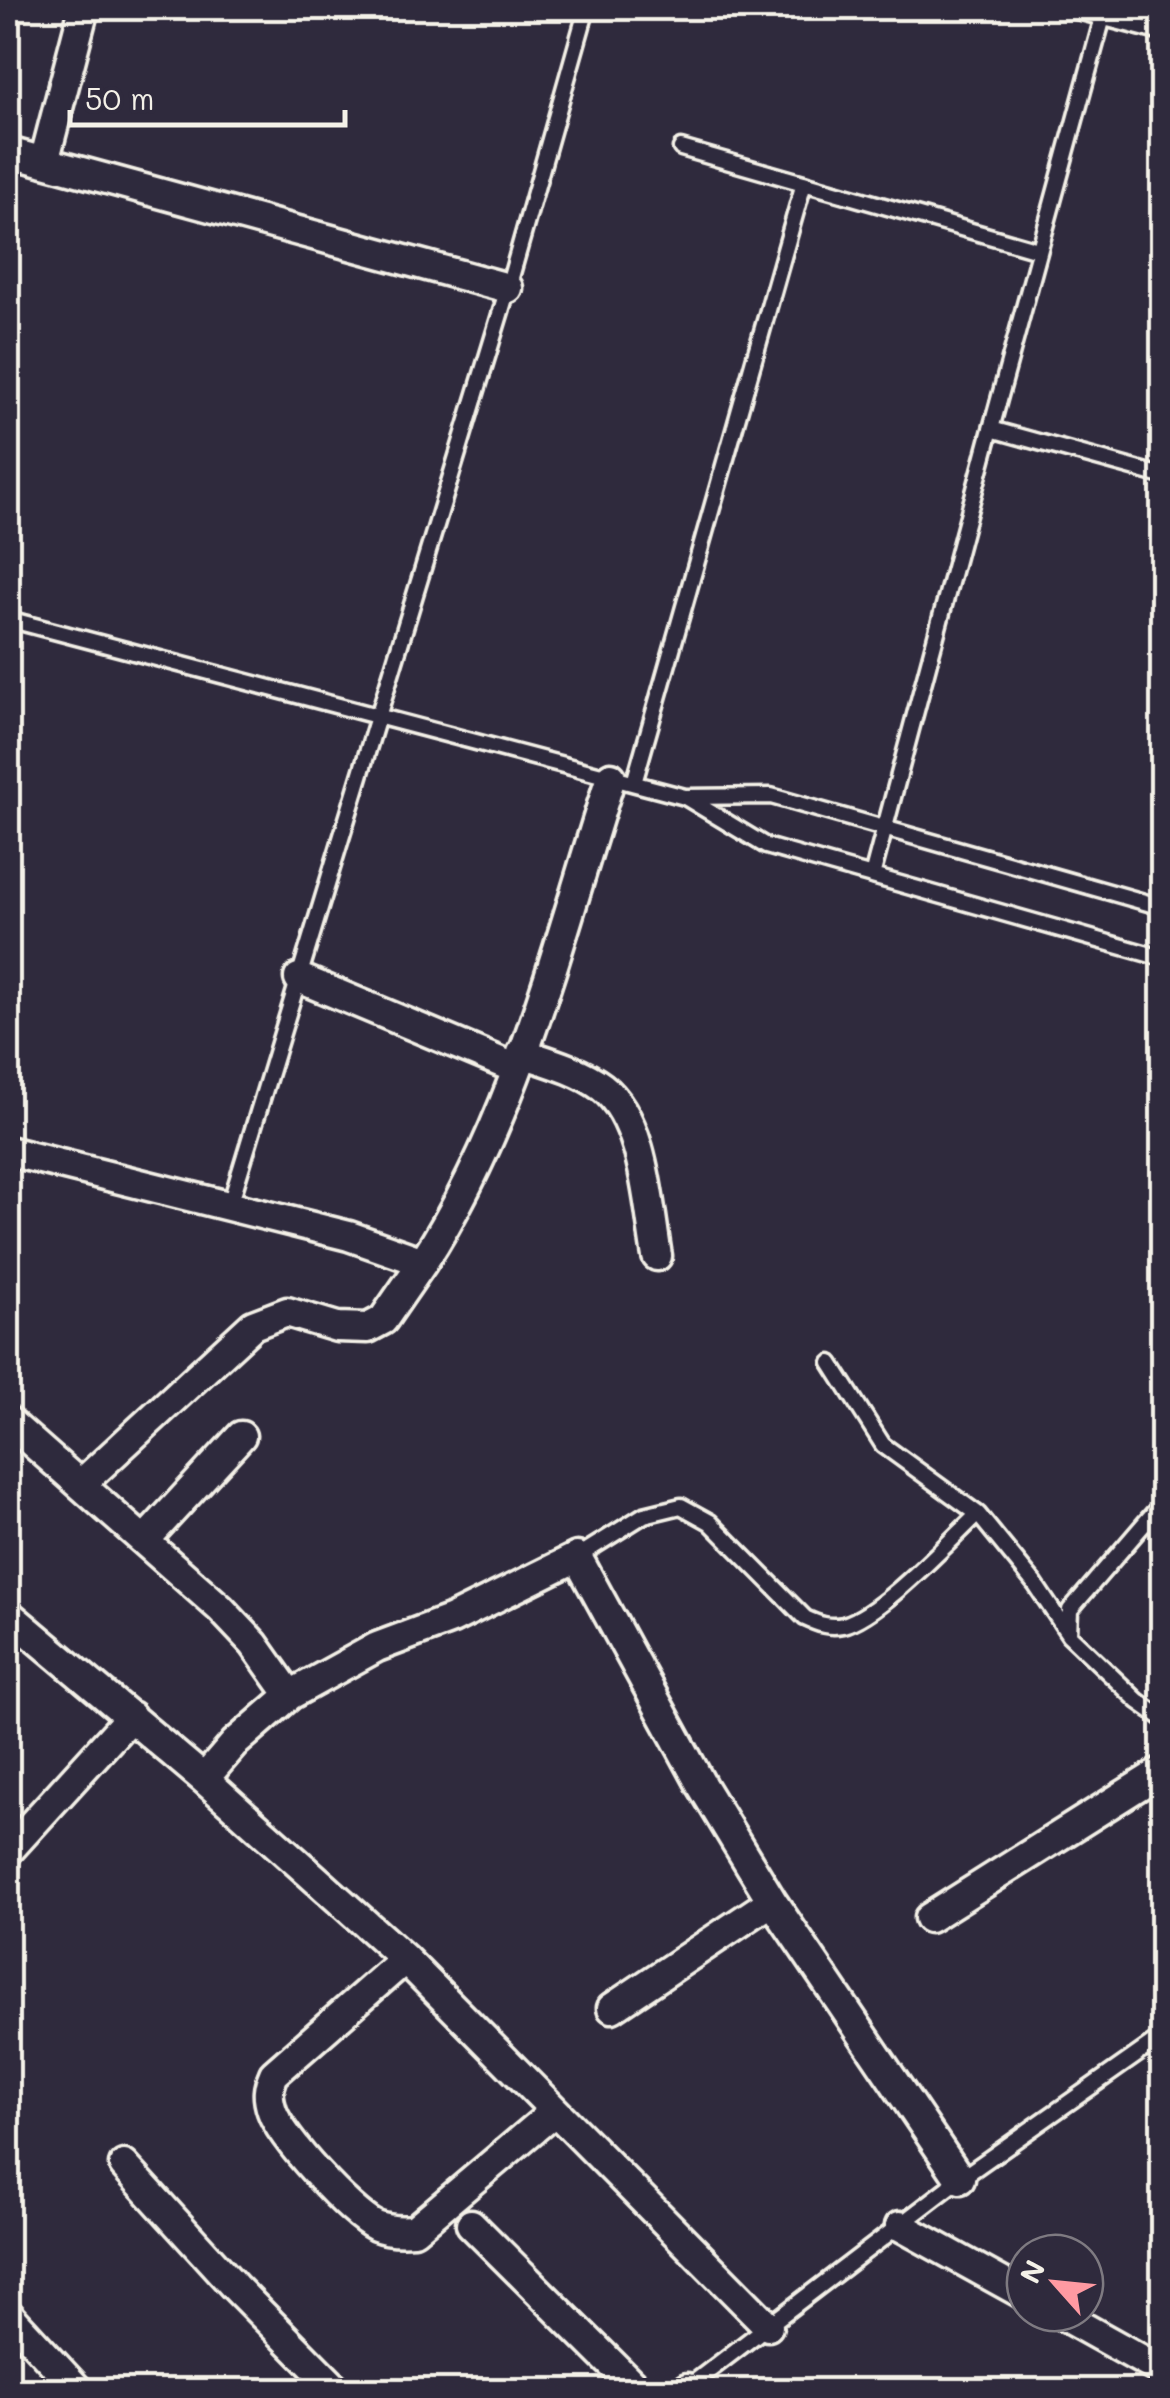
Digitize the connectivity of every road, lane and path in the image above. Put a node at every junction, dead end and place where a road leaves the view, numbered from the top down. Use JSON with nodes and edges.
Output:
{"nodes":[{"id":1,"x":84,"y":8,"type":"edge"},
{"id":2,"x":586,"y":8,"type":"edge"},
{"id":3,"x":1066,"y":8,"type":"edge"},
{"id":4,"x":1136,"y":8,"type":"edge"},
{"id":5,"x":1103,"y":17,"type":"junction"},
{"id":6,"x":1130,"y":24,"type":"junction"},
{"id":7,"x":1162,"y":33,"type":"edge"},
{"id":8,"x":681,"y":148,"type":"dead end"},
{"id":9,"x":8,"y":152,"type":"edge"},
{"id":10,"x":44,"y":162,"type":"junction"},
{"id":11,"x":804,"y":183,"type":"junction"},
{"id":12,"x":1038,"y":250,"type":"junction"},
{"id":13,"x":508,"y":288,"type":"junction"},
{"id":14,"x":991,"y":429,"type":"junction"},
{"id":15,"x":1162,"y":476,"type":"edge"},
{"id":16,"x":8,"y":619,"type":"edge"},
{"id":17,"x":379,"y":716,"type":"junction"},
{"id":18,"x":622,"y":780,"type":"junction"},
{"id":19,"x":685,"y":797,"type":"junction"},
{"id":20,"x":884,"y":827,"type":"junction"},
{"id":21,"x":872,"y":876,"type":"junction"},
{"id":22,"x":1162,"y":907,"type":"edge"},
{"id":23,"x":1162,"y":958,"type":"edge"},
{"id":24,"x":299,"y":978,"type":"junction"},
{"id":25,"x":520,"y":1061,"type":"junction"},
{"id":26,"x":8,"y":1151,"type":"edge"},
{"id":27,"x":229,"y":1208,"type":"junction"},
{"id":28,"x":657,"y":1256,"type":"dead end"},
{"id":29,"x":423,"y":1262,"type":"junction"},
{"id":30,"x":832,"y":1363,"type":"dead end"},
{"id":31,"x":8,"y":1421,"type":"edge"},
{"id":32,"x":241,"y":1436,"type":"dead end"},
{"id":33,"x":81,"y":1484,"type":"junction"},
{"id":34,"x":1162,"y":1503,"type":"edge"},
{"id":35,"x":978,"y":1514,"type":"junction"},
{"id":36,"x":145,"y":1540,"type":"junction"},
{"id":37,"x":577,"y":1557,"type":"junction"},
{"id":38,"x":8,"y":1614,"type":"edge"},
{"id":39,"x":1070,"y":1634,"type":"junction"},
{"id":40,"x":290,"y":1695,"type":"junction"},
{"id":41,"x":131,"y":1716,"type":"junction"},
{"id":42,"x":1162,"y":1718,"type":"edge"},
{"id":43,"x":1162,"y":1771,"type":"edge"},
{"id":44,"x":204,"y":1779,"type":"junction"},
{"id":45,"x":8,"y":1851,"type":"edge"},
{"id":46,"x":772,"y":1900,"type":"junction"},
{"id":47,"x":929,"y":1918,"type":"dead end"},
{"id":48,"x":405,"y":1959,"type":"junction"},
{"id":49,"x":612,"y":2008,"type":"dead end"},
{"id":50,"x":1162,"y":2037,"type":"edge"},
{"id":51,"x":555,"y":2111,"type":"junction"},
{"id":52,"x":124,"y":2166,"type":"dead end"},
{"id":53,"x":960,"y":2179,"type":"junction"},
{"id":54,"x":471,"y":2224,"type":"dead end"},
{"id":55,"x":900,"y":2226,"type":"junction"},
{"id":56,"x":1005,"y":2284,"type":"edge"},
{"id":57,"x":8,"y":2314,"type":"edge"},
{"id":58,"x":768,"y":2326,"type":"junction"},
{"id":59,"x":1094,"y":2333,"type":"edge"},
{"id":60,"x":1162,"y":2371,"type":"edge"},
{"id":61,"x":78,"y":2390,"type":"edge"},
{"id":62,"x":337,"y":2390,"type":"edge"},
{"id":63,"x":638,"y":2390,"type":"edge"},
{"id":64,"x":687,"y":2390,"type":"edge"}],
"edges":[{"from":1,"to":10,"type":"street"},
{"from":2,"to":13,"type":"lane"},
{"from":3,"to":5,"type":"lane"},
{"from":4,"to":6,"type":"lane"},
{"from":5,"to":6,"type":"lane"},
{"from":5,"to":12,"type":"lane"},
{"from":6,"to":7,"type":"lane"},
{"from":8,"to":11,"type":"lane"},
{"from":9,"to":10,"type":"street"},
{"from":10,"to":13,"type":"street"},
{"from":11,"to":12,"type":"lane"},
{"from":11,"to":18,"type":"lane"},
{"from":12,"to":14,"type":"lane"},
{"from":13,"to":17,"type":"lane"},
{"from":14,"to":15,"type":"lane"},
{"from":14,"to":20,"type":"lane"},
{"from":16,"to":17,"type":"lane"},
{"from":17,"to":18,"type":"lane"},
{"from":17,"to":24,"type":"lane"},
{"from":18,"to":19,"type":"lane"},
{"from":18,"to":25,"type":"street"},
{"from":19,"to":20,"type":"lane"},
{"from":19,"to":21,"type":"lane"},
{"from":20,"to":21,"type":"lane"},
{"from":20,"to":22,"type":"lane"},
{"from":21,"to":23,"type":"lane"},
{"from":24,"to":25,"type":"street"},
{"from":24,"to":27,"type":"lane"},
{"from":25,"to":28,"type":"street"},
{"from":25,"to":29,"type":"street"},
{"from":26,"to":27,"type":"street"},
{"from":27,"to":29,"type":"street"},
{"from":29,"to":33,"type":"street"},
{"from":30,"to":35,"type":"lane"},
{"from":31,"to":33,"type":"street"},
{"from":32,"to":36,"type":"street"},
{"from":33,"to":36,"type":"street"},
{"from":34,"to":39,"type":"lane"},
{"from":35,"to":37,"type":"lane"},
{"from":35,"to":39,"type":"lane"},
{"from":36,"to":40,"type":"street"},
{"from":37,"to":40,"type":"street"},
{"from":37,"to":46,"type":"street"},
{"from":38,"to":41,"type":"street"},
{"from":39,"to":42,"type":"lane"},
{"from":40,"to":44,"type":"street"},
{"from":41,"to":44,"type":"street"},
{"from":41,"to":45,"type":"street"},
{"from":43,"to":47,"type":"street"},
{"from":44,"to":48,"type":"street"},
{"from":46,"to":49,"type":"street"},
{"from":46,"to":53,"type":"street"},
{"from":48,"to":51,"type":"street"},
{"from":48,"to":51,"type":"street"},
{"from":50,"to":53,"type":"lane"},
{"from":51,"to":58,"type":"street"},
{"from":52,"to":62,"type":"street"},
{"from":53,"to":55,"type":"lane"},
{"from":54,"to":63,"type":"street"},
{"from":55,"to":56,"type":"street"},
{"from":55,"to":58,"type":"lane"},
{"from":57,"to":61,"type":"street"},
{"from":58,"to":64,"type":"lane"},
{"from":59,"to":60,"type":"street"}]}
